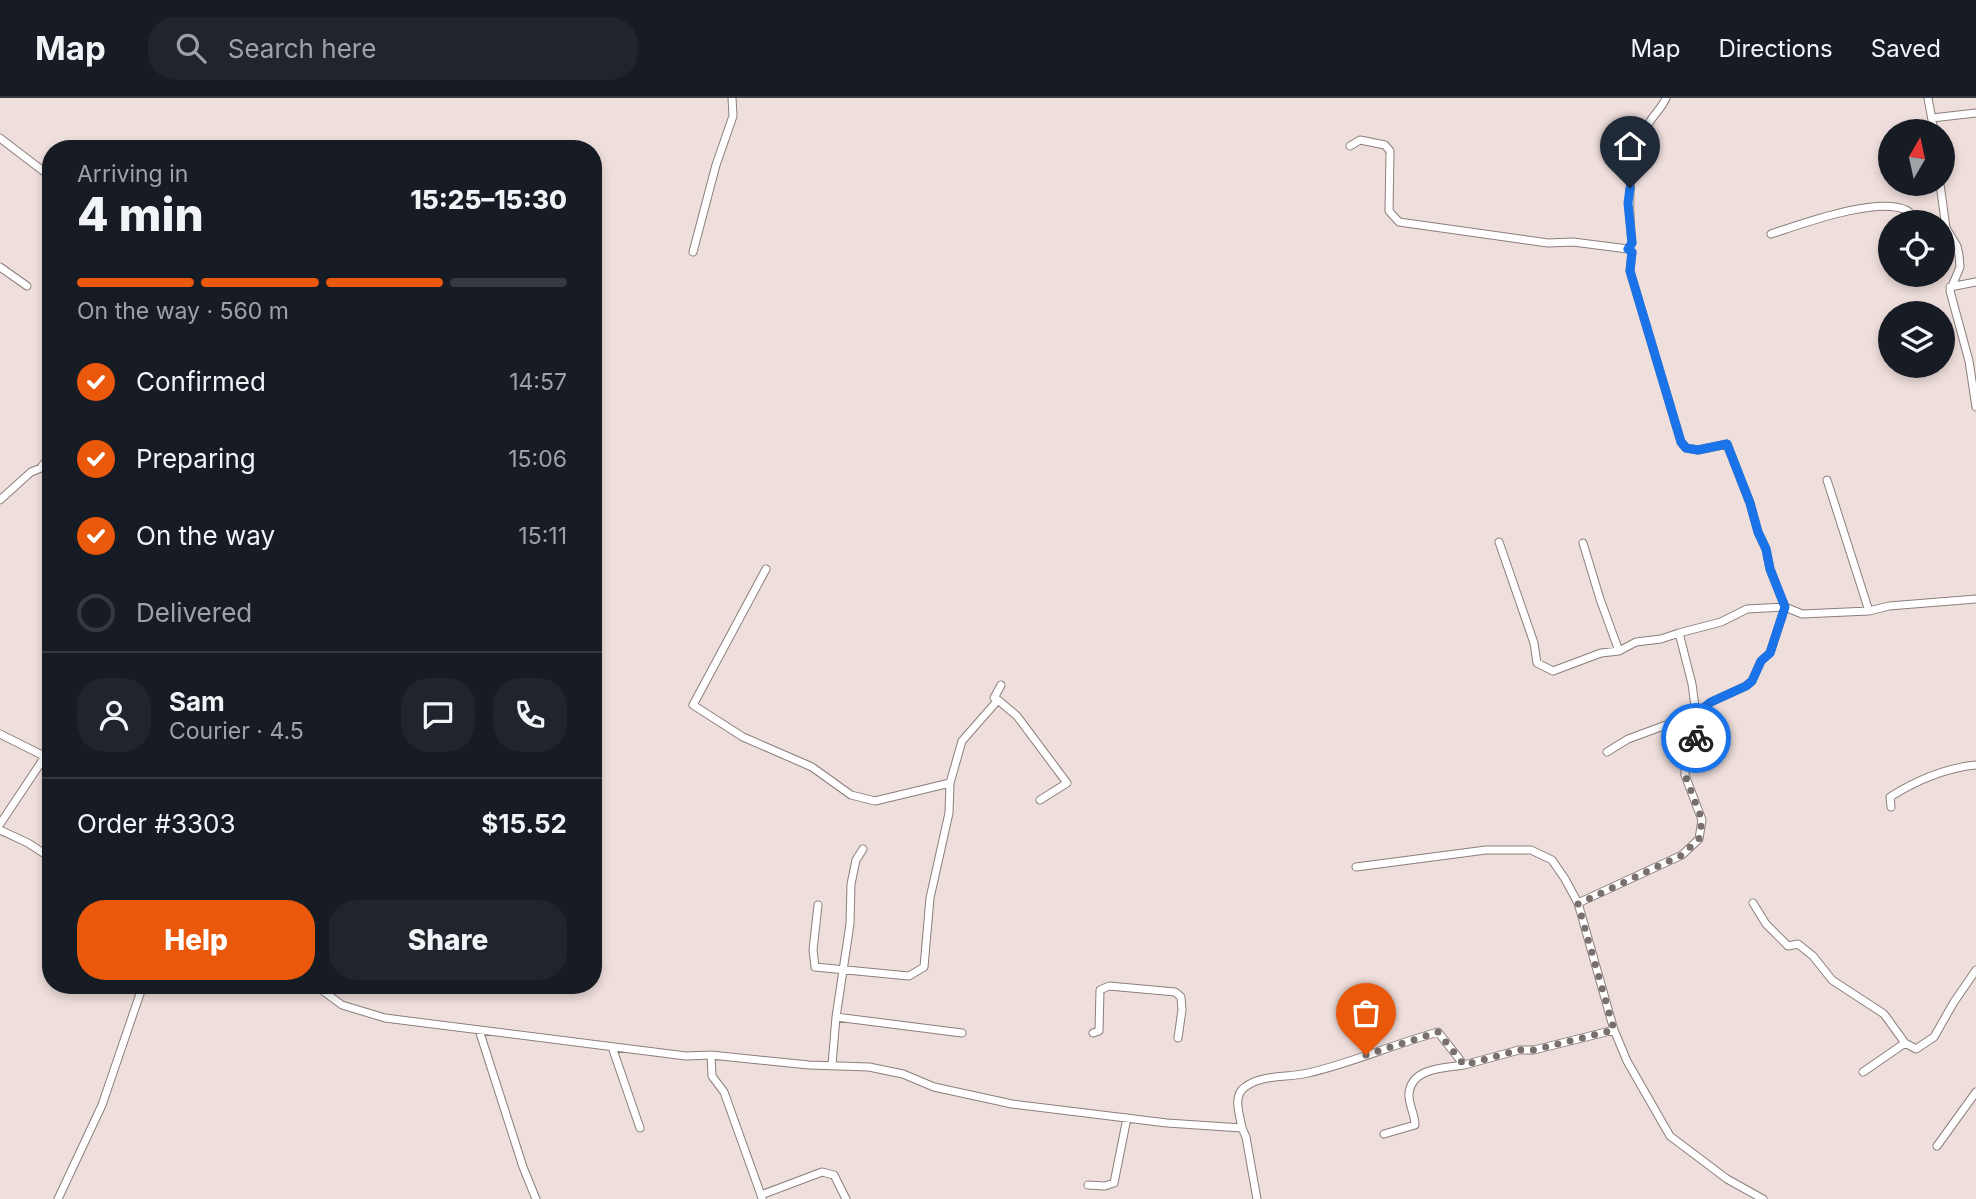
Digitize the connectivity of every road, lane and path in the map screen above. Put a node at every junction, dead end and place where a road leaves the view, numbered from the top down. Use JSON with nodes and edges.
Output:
{"nodes":[{"id":1,"x":732,"y":98,"type":"edge"},
{"id":2,"x":1666,"y":98,"type":"edge"},
{"id":3,"x":1928,"y":98,"type":"edge"},
{"id":4,"x":1976,"y":113,"type":"edge"},
{"id":5,"x":1932,"y":118,"type":"joint"},
{"id":6,"x":0,"y":138,"type":"edge"},
{"id":7,"x":1350,"y":146,"type":"dead end"},
{"id":8,"x":42,"y":170,"type":"edge"},
{"id":9,"x":1905,"y":210,"type":"edge"},
{"id":10,"x":1772,"y":234,"type":"dead end"},
{"id":11,"x":1955,"y":243,"type":"edge"},
{"id":12,"x":1628,"y":249,"type":"junction"},
{"id":13,"x":693,"y":252,"type":"dead end"},
{"id":14,"x":0,"y":267,"type":"edge"},
{"id":15,"x":1955,"y":277,"type":"edge"},
{"id":16,"x":1976,"y":282,"type":"edge"},
{"id":17,"x":27,"y":286,"type":"dead end"},
{"id":18,"x":1955,"y":286,"type":"edge"},
{"id":19,"x":1950,"y":287,"type":"edge"},
{"id":20,"x":1976,"y":407,"type":"edge"},
{"id":21,"x":42,"y":467,"type":"edge"},
{"id":22,"x":1827,"y":480,"type":"dead end"},
{"id":23,"x":0,"y":500,"type":"edge"},
{"id":24,"x":1499,"y":542,"type":"dead end"},
{"id":25,"x":1583,"y":543,"type":"dead end"},
{"id":26,"x":766,"y":569,"type":"dead end"},
{"id":27,"x":1976,"y":599,"type":"edge"},
{"id":28,"x":1785,"y":607,"type":"junction"},
{"id":29,"x":1869,"y":611,"type":"junction"},
{"id":30,"x":1679,"y":634,"type":"junction"},
{"id":31,"x":1619,"y":651,"type":"junction"},
{"id":32,"x":1000,"y":685,"type":"dead end"},
{"id":33,"x":998,"y":700,"type":"junction"},
{"id":34,"x":1696,"y":714,"type":"junction"},
{"id":35,"x":0,"y":734,"type":"edge"},
{"id":36,"x":1607,"y":752,"type":"dead end"},
{"id":37,"x":42,"y":755,"type":"edge"},
{"id":38,"x":42,"y":764,"type":"edge"},
{"id":39,"x":1976,"y":765,"type":"edge"},
{"id":40,"x":950,"y":783,"type":"junction"},
{"id":41,"x":1040,"y":800,"type":"dead end"},
{"id":42,"x":1891,"y":807,"type":"dead end"},
{"id":43,"x":0,"y":824,"type":"edge"},
{"id":44,"x":0,"y":830,"type":"edge"},
{"id":45,"x":863,"y":849,"type":"dead end"},
{"id":46,"x":42,"y":852,"type":"edge"},
{"id":47,"x":1356,"y":867,"type":"dead end"},
{"id":48,"x":1753,"y":903,"type":"dead end"},
{"id":49,"x":1578,"y":904,"type":"junction"},
{"id":50,"x":818,"y":905,"type":"dead end"},
{"id":51,"x":842,"y":971,"type":"junction"},
{"id":52,"x":1976,"y":971,"type":"edge"},
{"id":53,"x":140,"y":994,"type":"edge"},
{"id":54,"x":327,"y":994,"type":"edge"},
{"id":55,"x":836,"y":1017,"type":"junction"},
{"id":56,"x":479,"y":1030,"type":"junction"},
{"id":57,"x":1614,"y":1030,"type":"junction"},
{"id":58,"x":962,"y":1033,"type":"dead end"},
{"id":59,"x":1093,"y":1033,"type":"dead end"},
{"id":60,"x":1178,"y":1038,"type":"dead end"},
{"id":61,"x":1905,"y":1043,"type":"junction"},
{"id":62,"x":612,"y":1047,"type":"junction"},
{"id":63,"x":711,"y":1055,"type":"junction"},
{"id":64,"x":832,"y":1065,"type":"junction"},
{"id":65,"x":1464,"y":1065,"type":"junction"},
{"id":66,"x":1863,"y":1072,"type":"dead end"},
{"id":67,"x":1976,"y":1092,"type":"edge"},
{"id":68,"x":1127,"y":1118,"type":"junction"},
{"id":69,"x":640,"y":1128,"type":"dead end"},
{"id":70,"x":1242,"y":1128,"type":"junction"},
{"id":71,"x":1384,"y":1134,"type":"dead end"},
{"id":72,"x":1937,"y":1146,"type":"dead end"},
{"id":73,"x":1088,"y":1185,"type":"dead end"},
{"id":74,"x":762,"y":1197,"type":"edge"},
{"id":75,"x":58,"y":1199,"type":"edge"},
{"id":76,"x":536,"y":1199,"type":"edge"},
{"id":77,"x":846,"y":1199,"type":"edge"},
{"id":78,"x":1257,"y":1199,"type":"edge"},
{"id":79,"x":1763,"y":1199,"type":"edge"}],
"edges":[{"from":1,"to":13,"type":"street"},
{"from":2,"to":12,"type":"street"},
{"from":3,"to":5,"type":"street"},
{"from":4,"to":5,"type":"street"},
{"from":6,"to":8,"type":"street"},
{"from":7,"to":12,"type":"street"},
{"from":9,"to":10,"type":"street"},
{"from":11,"to":15,"type":"street"},
{"from":12,"to":28,"type":"street"},
{"from":14,"to":17,"type":"street"},
{"from":16,"to":18,"type":"street"},
{"from":19,"to":20,"type":"street"},
{"from":21,"to":23,"type":"street"},
{"from":22,"to":29,"type":"street"},
{"from":24,"to":31,"type":"street"},
{"from":25,"to":31,"type":"street"},
{"from":26,"to":40,"type":"street"},
{"from":27,"to":29,"type":"street"},
{"from":28,"to":29,"type":"street"},
{"from":28,"to":30,"type":"street"},
{"from":28,"to":34,"type":"street"},
{"from":30,"to":31,"type":"street"},
{"from":30,"to":34,"type":"street"},
{"from":32,"to":33,"type":"street"},
{"from":33,"to":40,"type":"street"},
{"from":33,"to":41,"type":"street"},
{"from":34,"to":36,"type":"street"},
{"from":34,"to":49,"type":"street"},
{"from":35,"to":37,"type":"street"},
{"from":38,"to":43,"type":"street"},
{"from":39,"to":42,"type":"street"},
{"from":40,"to":51,"type":"street"},
{"from":44,"to":46,"type":"street"},
{"from":45,"to":51,"type":"street"},
{"from":47,"to":49,"type":"street"},
{"from":48,"to":61,"type":"street"},
{"from":49,"to":57,"type":"street"},
{"from":50,"to":51,"type":"street"},
{"from":51,"to":55,"type":"street"},
{"from":52,"to":61,"type":"street"},
{"from":53,"to":75,"type":"street"},
{"from":54,"to":56,"type":"street"},
{"from":55,"to":58,"type":"street"},
{"from":55,"to":64,"type":"street"},
{"from":56,"to":62,"type":"street"},
{"from":56,"to":76,"type":"street"},
{"from":57,"to":65,"type":"street"},
{"from":57,"to":79,"type":"street"},
{"from":59,"to":60,"type":"street"},
{"from":61,"to":66,"type":"street"},
{"from":62,"to":63,"type":"street"},
{"from":62,"to":69,"type":"street"},
{"from":63,"to":64,"type":"street"},
{"from":63,"to":74,"type":"street"},
{"from":64,"to":68,"type":"street"},
{"from":65,"to":70,"type":"street"},
{"from":65,"to":71,"type":"street"},
{"from":67,"to":72,"type":"street"},
{"from":68,"to":70,"type":"street"},
{"from":68,"to":73,"type":"street"},
{"from":70,"to":78,"type":"street"},
{"from":74,"to":77,"type":"street"}]}
